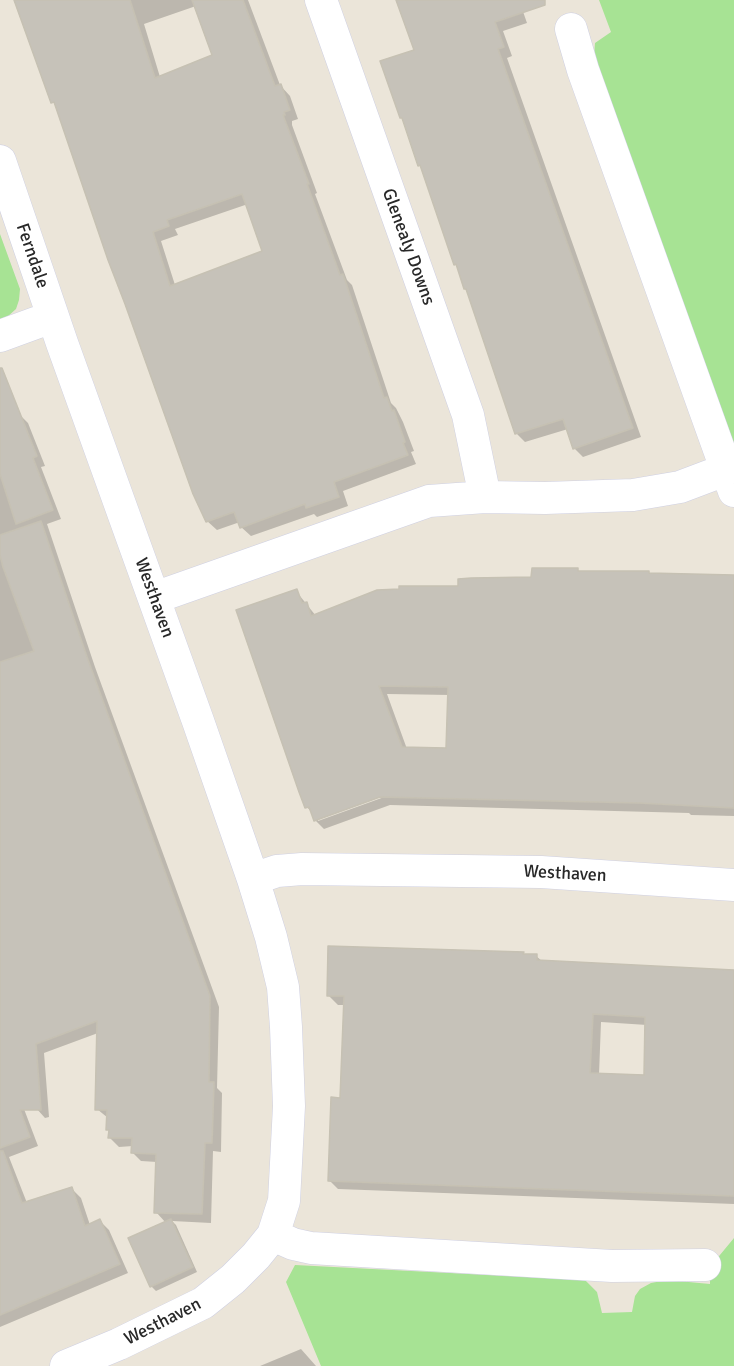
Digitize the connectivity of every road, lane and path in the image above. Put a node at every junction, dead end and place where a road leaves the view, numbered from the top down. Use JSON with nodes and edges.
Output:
{"nodes":[{"id":1,"x":321,"y":0,"type":"edge"},
{"id":2,"x":572,"y":29,"type":"dead end"},
{"id":3,"x":0,"y":161,"type":"edge"},
{"id":4,"x":52,"y":317,"type":"junction"},
{"id":5,"x":0,"y":336,"type":"edge"},
{"id":6,"x":730,"y":480,"type":"edge"},
{"id":7,"x":485,"y":496,"type":"junction"},
{"id":8,"x":154,"y":598,"type":"junction"},
{"id":9,"x":253,"y":879,"type":"junction"},
{"id":10,"x":734,"y":885,"type":"edge"},
{"id":11,"x":273,"y":1235,"type":"junction"},
{"id":12,"x":705,"y":1266,"type":"dead end"},
{"id":13,"x":66,"y":1366,"type":"edge"}],
"edges":[{"from":1,"to":7,"type":"street","name":"Glenealy Downs"},
{"from":2,"to":6,"type":"street"},
{"from":3,"to":4,"type":"street","name":"Ferndale"},
{"from":4,"to":5,"type":"street"},
{"from":4,"to":8,"type":"street","name":"Westhaven"},
{"from":6,"to":7,"type":"street"},
{"from":7,"to":8,"type":"street"},
{"from":8,"to":9,"type":"street","name":"Westhaven"},
{"from":9,"to":10,"type":"street","name":"Westhaven"},
{"from":9,"to":11,"type":"street","name":"Westhaven"},
{"from":11,"to":12,"type":"street"},
{"from":11,"to":13,"type":"street","name":"Westhaven"}]}
